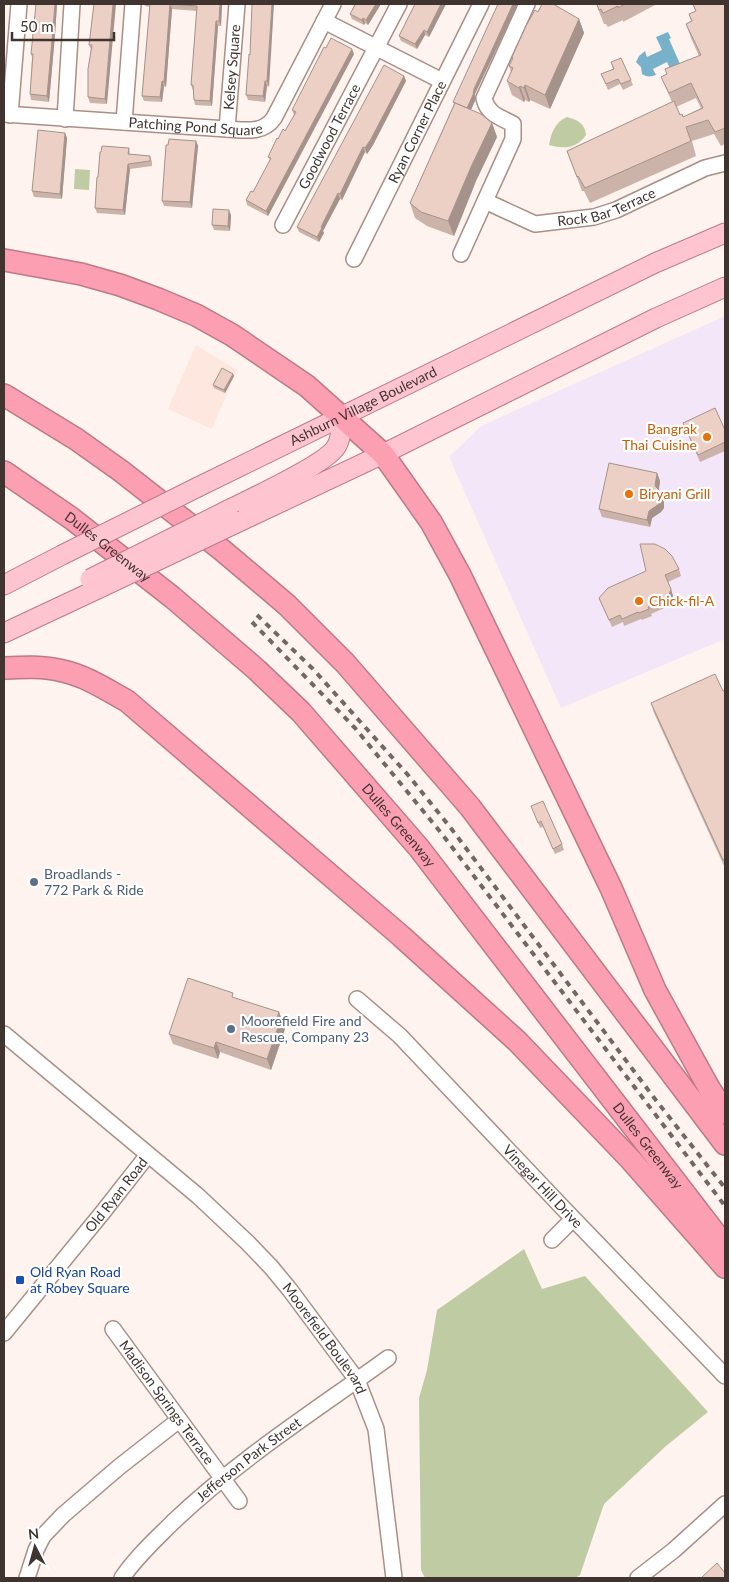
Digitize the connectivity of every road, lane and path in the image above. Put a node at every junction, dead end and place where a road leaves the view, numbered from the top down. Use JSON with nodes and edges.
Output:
{"nodes":[{"id":1,"x":18,"y":4,"type":"edge"},
{"id":2,"x":72,"y":4,"type":"edge"},
{"id":3,"x":133,"y":4,"type":"edge"},
{"id":4,"x":237,"y":4,"type":"edge"},
{"id":5,"x":333,"y":4,"type":"edge"},
{"id":6,"x":399,"y":4,"type":"edge"},
{"id":7,"x":481,"y":4,"type":"edge"},
{"id":8,"x":527,"y":4,"type":"edge"},
{"id":9,"x":324,"y":21,"type":"junction"},
{"id":10,"x":376,"y":47,"type":"junction"},
{"id":11,"x":442,"y":80,"type":"junction"},
{"id":12,"x":7,"y":115,"type":"edge"},
{"id":13,"x":65,"y":118,"type":"junction"},
{"id":14,"x":124,"y":122,"type":"junction"},
{"id":15,"x":227,"y":129,"type":"junction"},
{"id":16,"x":725,"y":163,"type":"edge"},
{"id":17,"x":485,"y":201,"type":"junction"},
{"id":18,"x":283,"y":225,"type":"dead end"},
{"id":19,"x":725,"y":233,"type":"edge"},
{"id":20,"x":461,"y":254,"type":"dead end"},
{"id":21,"x":354,"y":259,"type":"dead end"},
{"id":22,"x":4,"y":260,"type":"edge"},
{"id":23,"x":725,"y":287,"type":"edge"},
{"id":24,"x":4,"y":395,"type":"edge"},
{"id":25,"x":341,"y":416,"type":"junction"},
{"id":26,"x":383,"y":454,"type":"junction"},
{"id":27,"x":4,"y":472,"type":"edge"},
{"id":28,"x":4,"y":484,"type":"edge"},
{"id":29,"x":236,"y":515,"type":"junction"},
{"id":30,"x":71,"y":518,"type":"junction"},
{"id":31,"x":4,"y":584,"type":"edge"},
{"id":32,"x":4,"y":632,"type":"edge"},
{"id":33,"x":4,"y":668,"type":"edge"},
{"id":34,"x":357,"y":999,"type":"dead end"},
{"id":35,"x":4,"y":1034,"type":"edge"},
{"id":36,"x":725,"y":1113,"type":"edge"},
{"id":37,"x":725,"y":1144,"type":"edge"},
{"id":38,"x":147,"y":1156,"type":"junction"},
{"id":39,"x":574,"y":1219,"type":"junction"},
{"id":40,"x":552,"y":1240,"type":"dead end"},
{"id":41,"x":725,"y":1246,"type":"edge"},
{"id":42,"x":725,"y":1267,"type":"edge"},
{"id":43,"x":113,"y":1329,"type":"dead end"},
{"id":44,"x":4,"y":1333,"type":"edge"},
{"id":45,"x":388,"y":1358,"type":"dead end"},
{"id":46,"x":725,"y":1376,"type":"edge"},
{"id":47,"x":357,"y":1380,"type":"junction"},
{"id":48,"x":179,"y":1420,"type":"junction"},
{"id":49,"x":222,"y":1478,"type":"junction"},
{"id":50,"x":239,"y":1501,"type":"dead end"},
{"id":51,"x":725,"y":1504,"type":"edge"},
{"id":52,"x":26,"y":1578,"type":"edge"},
{"id":53,"x":122,"y":1578,"type":"edge"},
{"id":54,"x":394,"y":1578,"type":"edge"},
{"id":55,"x":638,"y":1578,"type":"edge"}],
"edges":[{"from":1,"to":12,"type":"street"},
{"from":2,"to":13,"type":"street"},
{"from":3,"to":14,"type":"street"},
{"from":4,"to":15,"type":"street","name":"Kelsey Square"},
{"from":5,"to":9,"type":"street","name":"Patching Pond Square"},
{"from":6,"to":10,"type":"street","name":"Goodwood Terrace"},
{"from":7,"to":11,"type":"street","name":"Ryan Corner Place"},
{"from":8,"to":17,"type":"street"},
{"from":9,"to":10,"type":"street"},
{"from":9,"to":15,"type":"street","name":"Patching Pond Square"},
{"from":10,"to":11,"type":"street"},
{"from":10,"to":18,"type":"street","name":"Goodwood Terrace"},
{"from":11,"to":21,"type":"street","name":"Ryan Corner Place"},
{"from":12,"to":13,"type":"street","name":"Patching Pond Square"},
{"from":13,"to":14,"type":"street","name":"Patching Pond Square"},
{"from":14,"to":15,"type":"street","name":"Patching Pond Square"},
{"from":16,"to":17,"type":"street","name":"Rock Bar Terrace"},
{"from":17,"to":20,"type":"street"},
{"from":19,"to":25,"type":"main road","name":"Ashburn Village Boulevard"},
{"from":22,"to":25,"type":"highway"},
{"from":23,"to":26,"type":"main road"},
{"from":24,"to":37,"type":"highway"},
{"from":25,"to":26,"type":"highway"},
{"from":25,"to":29,"type":"main road"},
{"from":25,"to":31,"type":"main road","name":"Ashburn Village Boulevard","bridge":true},
{"from":26,"to":29,"type":"main road"},
{"from":26,"to":36,"type":"highway"},
{"from":27,"to":30,"type":"highway","name":"Dulles Greenway"},
{"from":28,"to":30,"type":"highway"},
{"from":29,"to":32,"type":"main road","bridge":true},
{"from":30,"to":41,"type":"highway","name":"Dulles Greenway"},
{"from":33,"to":42,"type":"highway"},
{"from":34,"to":39,"type":"street","name":"Vinegar Hill Drive"},
{"from":35,"to":38,"type":"street","name":"Old Ryan Road"},
{"from":38,"to":44,"type":"street","name":"Old Ryan Road"},
{"from":38,"to":47,"type":"street","name":"Moorefield Boulevard"},
{"from":39,"to":40,"type":"street"},
{"from":39,"to":46,"type":"street","name":"Vinegar Hill Drive"},
{"from":43,"to":48,"type":"street","name":"Madison Springs Terrace"},
{"from":45,"to":47,"type":"street","name":"Jefferson Park Street"},
{"from":47,"to":49,"type":"street","name":"Jefferson Park Street"},
{"from":47,"to":54,"type":"street","name":"Moorefield Boulevard"},
{"from":48,"to":49,"type":"street","name":"Madison Springs Terrace"},
{"from":48,"to":52,"type":"street"},
{"from":49,"to":50,"type":"street","name":"Madison Springs Terrace"},
{"from":49,"to":53,"type":"street","name":"Jefferson Park Street"},
{"from":51,"to":55,"type":"street"}]}
